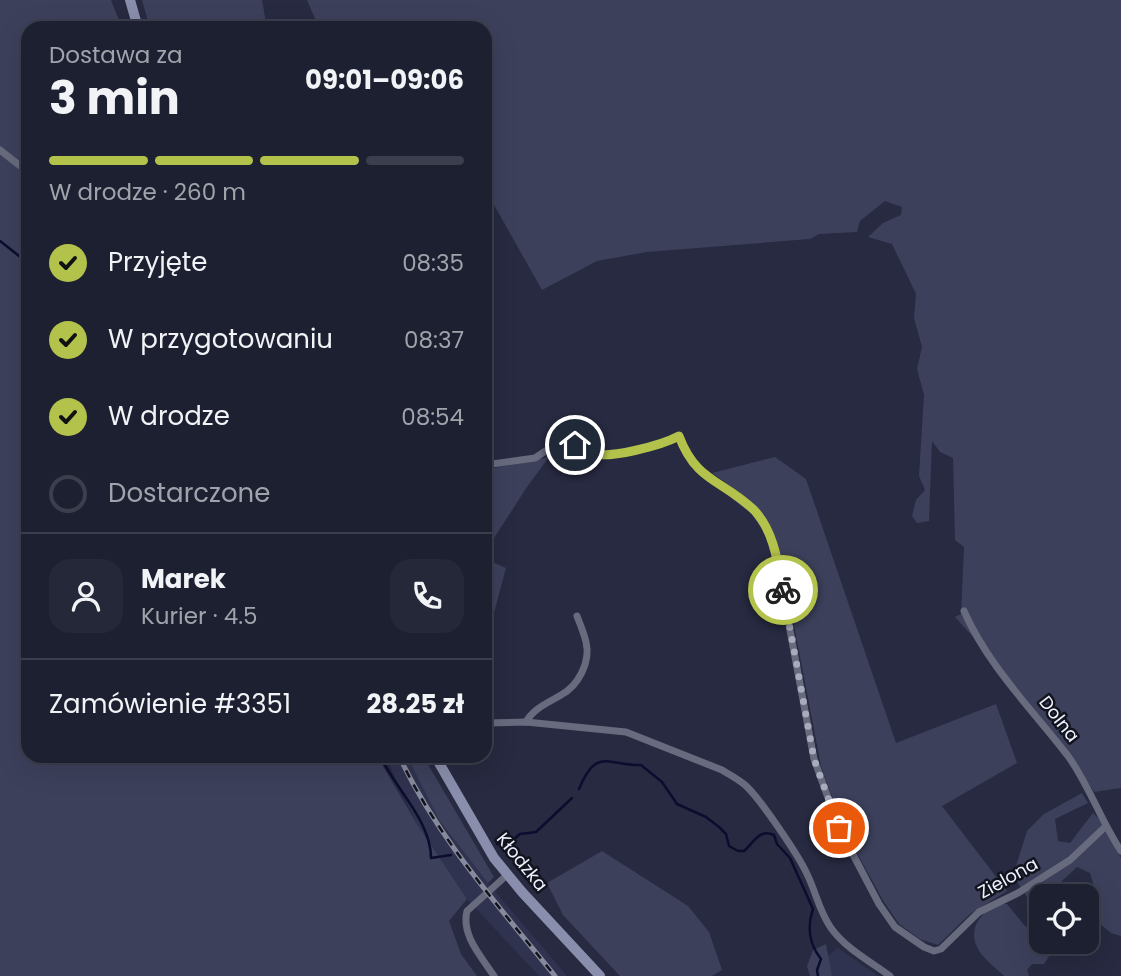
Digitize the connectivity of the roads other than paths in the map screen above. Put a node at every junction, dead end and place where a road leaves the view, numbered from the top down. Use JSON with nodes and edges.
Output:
{"nodes":[{"id":1,"x":130,"y":0,"type":"edge"},
{"id":2,"x":136,"y":21,"type":"edge"},
{"id":3,"x":0,"y":150,"type":"edge"},
{"id":4,"x":21,"y":166,"type":"edge"},
{"id":5,"x":492,"y":464,"type":"edge"},
{"id":6,"x":964,"y":611,"type":"dead end"},
{"id":7,"x":577,"y":616,"type":"dead end"},
{"id":8,"x":526,"y":722,"type":"junction"},
{"id":9,"x":492,"y":723,"type":"edge"},
{"id":10,"x":439,"y":763,"type":"edge"},
{"id":11,"x":1105,"y":827,"type":"junction"},
{"id":12,"x":1121,"y":851,"type":"edge"},
{"id":13,"x":507,"y":875,"type":"junction"},
{"id":14,"x":494,"y":976,"type":"edge"},
{"id":15,"x":600,"y":976,"type":"edge"},
{"id":16,"x":890,"y":976,"type":"edge"}],
"edges":[{"from":1,"to":2,"type":"main road"},
{"from":3,"to":4,"type":"street"},
{"from":5,"to":11,"type":"street","name":"Zielona"},
{"from":6,"to":11,"type":"street","name":"Dolna"},
{"from":7,"to":8,"type":"street"},
{"from":8,"to":9,"type":"street"},
{"from":8,"to":16,"type":"street"},
{"from":10,"to":13,"type":"main road","name":"Kłodzka"},
{"from":11,"to":12,"type":"street","name":"Dolna"},
{"from":13,"to":14,"type":"street"},
{"from":13,"to":15,"type":"main road","name":"Kłodzka"}]}
